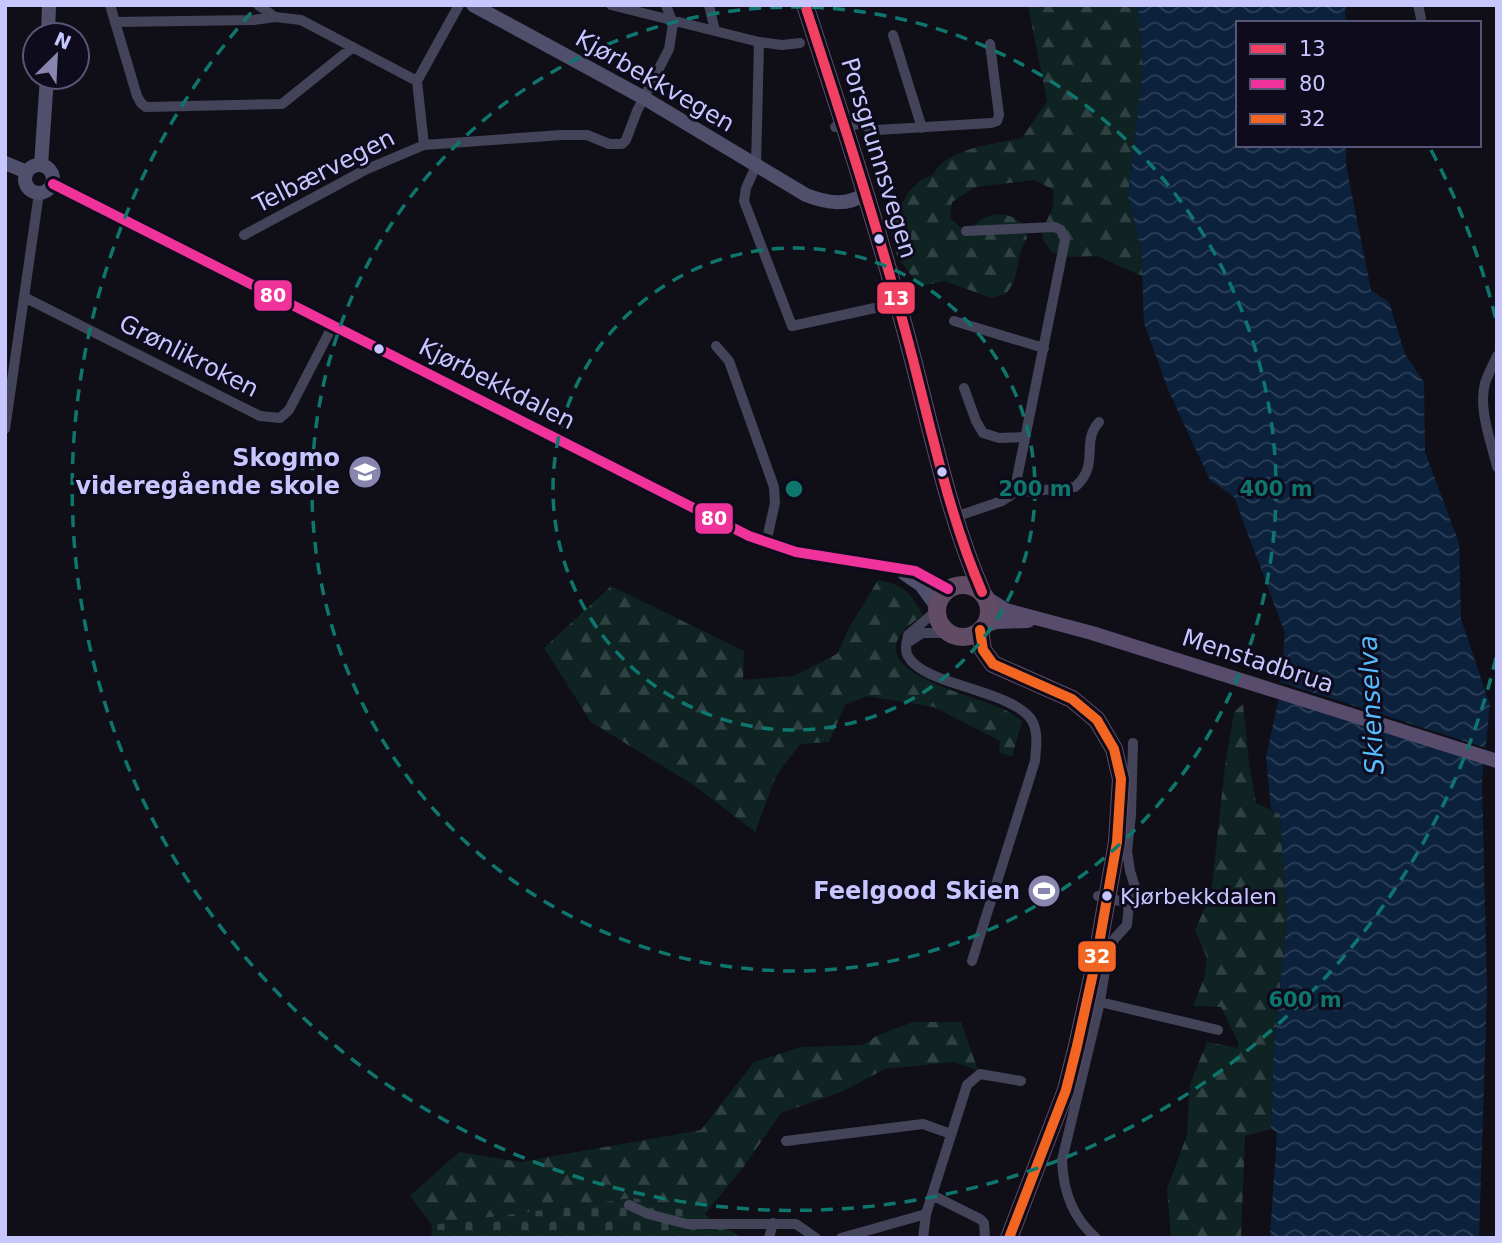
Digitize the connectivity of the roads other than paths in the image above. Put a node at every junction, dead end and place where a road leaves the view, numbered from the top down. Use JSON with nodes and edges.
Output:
{"nodes":[{"id":1,"x":110,"y":5,"type":"edge"},
{"id":2,"x":258,"y":5,"type":"edge"},
{"id":3,"x":459,"y":5,"type":"edge"},
{"id":4,"x":473,"y":5,"type":"edge"},
{"id":5,"x":611,"y":5,"type":"edge"},
{"id":6,"x":666,"y":5,"type":"edge"},
{"id":7,"x":709,"y":5,"type":"edge"},
{"id":8,"x":794,"y":5,"type":"edge"},
{"id":9,"x":805,"y":5,"type":"edge"},
{"id":10,"x":1418,"y":5,"type":"edge"},
{"id":11,"x":275,"y":17,"type":"junction"},
{"id":12,"x":1421,"y":18,"type":"dead end"},
{"id":13,"x":672,"y":21,"type":"junction"},
{"id":14,"x":115,"y":22,"type":"junction"},
{"id":15,"x":715,"y":31,"type":"junction"},
{"id":16,"x":893,"y":35,"type":"dead end"},
{"id":17,"x":759,"y":42,"type":"junction"},
{"id":18,"x":800,"y":43,"type":"dead end"},
{"id":19,"x":990,"y":44,"type":"dead end"},
{"id":20,"x":353,"y":47,"type":"junction"},
{"id":21,"x":417,"y":80,"type":"junction"},
{"id":22,"x":46,"y":91,"type":"edge"},
{"id":23,"x":643,"y":98,"type":"junction"},
{"id":24,"x":840,"y":126,"type":"junction"},
{"id":25,"x":922,"y":128,"type":"junction"},
{"id":26,"x":424,"y":145,"type":"junction"},
{"id":27,"x":5,"y":163,"type":"edge"},
{"id":28,"x":41,"y":165,"type":"junction"},
{"id":29,"x":756,"y":166,"type":"junction"},
{"id":30,"x":27,"y":172,"type":"junction"},
{"id":31,"x":53,"y":184,"type":"junction"},
{"id":32,"x":39,"y":193,"type":"junction"},
{"id":33,"x":859,"y":194,"type":"junction"},
{"id":34,"x":966,"y":231,"type":"dead end"},
{"id":35,"x":244,"y":235,"type":"dead end"},
{"id":36,"x":24,"y":297,"type":"junction"},
{"id":37,"x":884,"y":306,"type":"dead end"},
{"id":38,"x":954,"y":321,"type":"dead end"},
{"id":39,"x":332,"y":327,"type":"junction"},
{"id":40,"x":716,"y":346,"type":"dead end"},
{"id":41,"x":1044,"y":348,"type":"junction"},
{"id":42,"x":1497,"y":356,"type":"edge"},
{"id":43,"x":964,"y":388,"type":"dead end"},
{"id":44,"x":1099,"y":422,"type":"dead end"},
{"id":45,"x":5,"y":429,"type":"edge"},
{"id":46,"x":1024,"y":437,"type":"junction"},
{"id":47,"x":1497,"y":467,"type":"edge"},
{"id":48,"x":1014,"y":493,"type":"junction"},
{"id":49,"x":955,"y":517,"type":"junction"},
{"id":50,"x":962,"y":542,"type":"junction"},
{"id":51,"x":766,"y":543,"type":"junction"},
{"id":52,"x":895,"y":567,"type":"junction"},
{"id":53,"x":951,"y":587,"type":"junction"},
{"id":54,"x":984,"y":595,"type":"junction"},
{"id":55,"x":936,"y":609,"type":"junction"},
{"id":56,"x":1044,"y":621,"type":"junction"},
{"id":57,"x":982,"y":628,"type":"junction"},
{"id":58,"x":955,"y":635,"type":"junction"},
{"id":59,"x":906,"y":643,"type":"junction"},
{"id":60,"x":1039,"y":686,"type":"junction"},
{"id":61,"x":1133,"y":743,"type":"dead end"},
{"id":62,"x":1497,"y":761,"type":"edge"},
{"id":63,"x":1103,"y":897,"type":"junction"},
{"id":64,"x":1129,"y":903,"type":"junction"},
{"id":65,"x":972,"y":961,"type":"dead end"},
{"id":66,"x":1100,"y":1002,"type":"junction"},
{"id":67,"x":1218,"y":1030,"type":"dead end"},
{"id":68,"x":1021,"y":1081,"type":"dead end"},
{"id":69,"x":951,"y":1134,"type":"junction"},
{"id":70,"x":786,"y":1142,"type":"dead end"},
{"id":71,"x":932,"y":1195,"type":"junction"},
{"id":72,"x":629,"y":1205,"type":"dead end"},
{"id":73,"x":926,"y":1214,"type":"junction"},
{"id":74,"x":773,"y":1223,"type":"junction"},
{"id":75,"x":769,"y":1238,"type":"edge"},
{"id":76,"x":816,"y":1238,"type":"edge"},
{"id":77,"x":841,"y":1238,"type":"edge"},
{"id":78,"x":923,"y":1238,"type":"edge"},
{"id":79,"x":985,"y":1238,"type":"edge"},
{"id":80,"x":1009,"y":1238,"type":"edge"},
{"id":81,"x":1096,"y":1238,"type":"edge"}],
"edges":[{"from":1,"to":14,"type":"street"},
{"from":2,"to":11,"type":"street"},
{"from":3,"to":21,"type":"street"},
{"from":4,"to":23,"type":"street","name":"Kjørbekkvegen"},
{"from":5,"to":13,"type":"street"},
{"from":6,"to":13,"type":"street"},
{"from":7,"to":15,"type":"street"},
{"from":8,"to":24,"type":"highway","name":"Porsgrunnsvegen"},
{"from":9,"to":24,"type":"highway","name":"Porsgrunnsvegen"},
{"from":10,"to":12,"type":"street"},
{"from":11,"to":14,"type":"street"},
{"from":11,"to":20,"type":"street"},
{"from":13,"to":15,"type":"street"},
{"from":13,"to":23,"type":"street"},
{"from":14,"to":20,"type":"street"},
{"from":15,"to":17,"type":"street"},
{"from":16,"to":25,"type":"street","name":"Porsgrunnsvegen"},
{"from":17,"to":18,"type":"street"},
{"from":17,"to":29,"type":"street"},
{"from":19,"to":25,"type":"street"},
{"from":20,"to":21,"type":"street"},
{"from":21,"to":26,"type":"street"},
{"from":22,"to":28,"type":"street"},
{"from":23,"to":26,"type":"street","name":"Telbærvegen"},
{"from":23,"to":29,"type":"street","name":"Kjørbekkvegen"},
{"from":24,"to":25,"type":"street"},
{"from":24,"to":33,"type":"highway","name":"Porsgrunnsvegen"},
{"from":26,"to":35,"type":"street","name":"Telbærvegen"},
{"from":27,"to":30,"type":"street"},
{"from":28,"to":30,"type":"street"},
{"from":28,"to":31,"type":"street"},
{"from":29,"to":33,"type":"street","name":"Kjørbekkvegen"},
{"from":29,"to":37,"type":"street"},
{"from":30,"to":32,"type":"street"},
{"from":31,"to":32,"type":"street"},
{"from":31,"to":39,"type":"street","name":"Kjørbekkdalen"},
{"from":32,"to":36,"type":"street"},
{"from":33,"to":49,"type":"highway","name":"Porsgrunnsvegen"},
{"from":34,"to":41,"type":"street"},
{"from":36,"to":39,"type":"street","name":"Grønlikroken"},
{"from":36,"to":45,"type":"street"},
{"from":38,"to":41,"type":"street"},
{"from":39,"to":51,"type":"street","name":"Kjørbekkdalen"},
{"from":40,"to":51,"type":"street"},
{"from":41,"to":46,"type":"street"},
{"from":42,"to":47,"type":"street"},
{"from":43,"to":46,"type":"street"},
{"from":44,"to":48,"type":"street"},
{"from":46,"to":48,"type":"street"},
{"from":48,"to":49,"type":"street"},
{"from":49,"to":50,"type":"highway","name":"Porsgrunnsvegen"},
{"from":50,"to":53,"type":"highway","name":"Porsgrunnsvegen"},
{"from":50,"to":54,"type":"highway","name":"Porsgrunnsvegen"},
{"from":51,"to":52,"type":"street","name":"Kjørbekkdalen"},
{"from":52,"to":53,"type":"street","name":"Kjørbekkdalen"},
{"from":52,"to":55,"type":"street","name":"Kjørbekkdalen"},
{"from":53,"to":54,"type":"highway"},
{"from":53,"to":55,"type":"highway"},
{"from":54,"to":56,"type":"main road","name":"Menstadbrua"},
{"from":54,"to":57,"type":"highway"},
{"from":55,"to":58,"type":"highway"},
{"from":55,"to":59,"type":"street"},
{"from":56,"to":57,"type":"main road","name":"Menstadbrua"},
{"from":56,"to":62,"type":"main road","name":"Menstadbrua"},
{"from":57,"to":58,"type":"highway"},
{"from":57,"to":60,"type":"highway"},
{"from":58,"to":59,"type":"street"},
{"from":58,"to":60,"type":"highway"},
{"from":59,"to":65,"type":"street"},
{"from":60,"to":63,"type":"highway"},
{"from":61,"to":64,"type":"street"},
{"from":63,"to":64,"type":"street"},
{"from":63,"to":80,"type":"highway"},
{"from":64,"to":66,"type":"street"},
{"from":66,"to":67,"type":"street"},
{"from":66,"to":81,"type":"street"},
{"from":68,"to":69,"type":"street"},
{"from":69,"to":70,"type":"street"},
{"from":69,"to":71,"type":"street"},
{"from":71,"to":73,"type":"street"},
{"from":71,"to":79,"type":"street"},
{"from":72,"to":74,"type":"street"},
{"from":73,"to":77,"type":"street"},
{"from":73,"to":78,"type":"street"},
{"from":74,"to":75,"type":"street"},
{"from":74,"to":76,"type":"street"}]}
